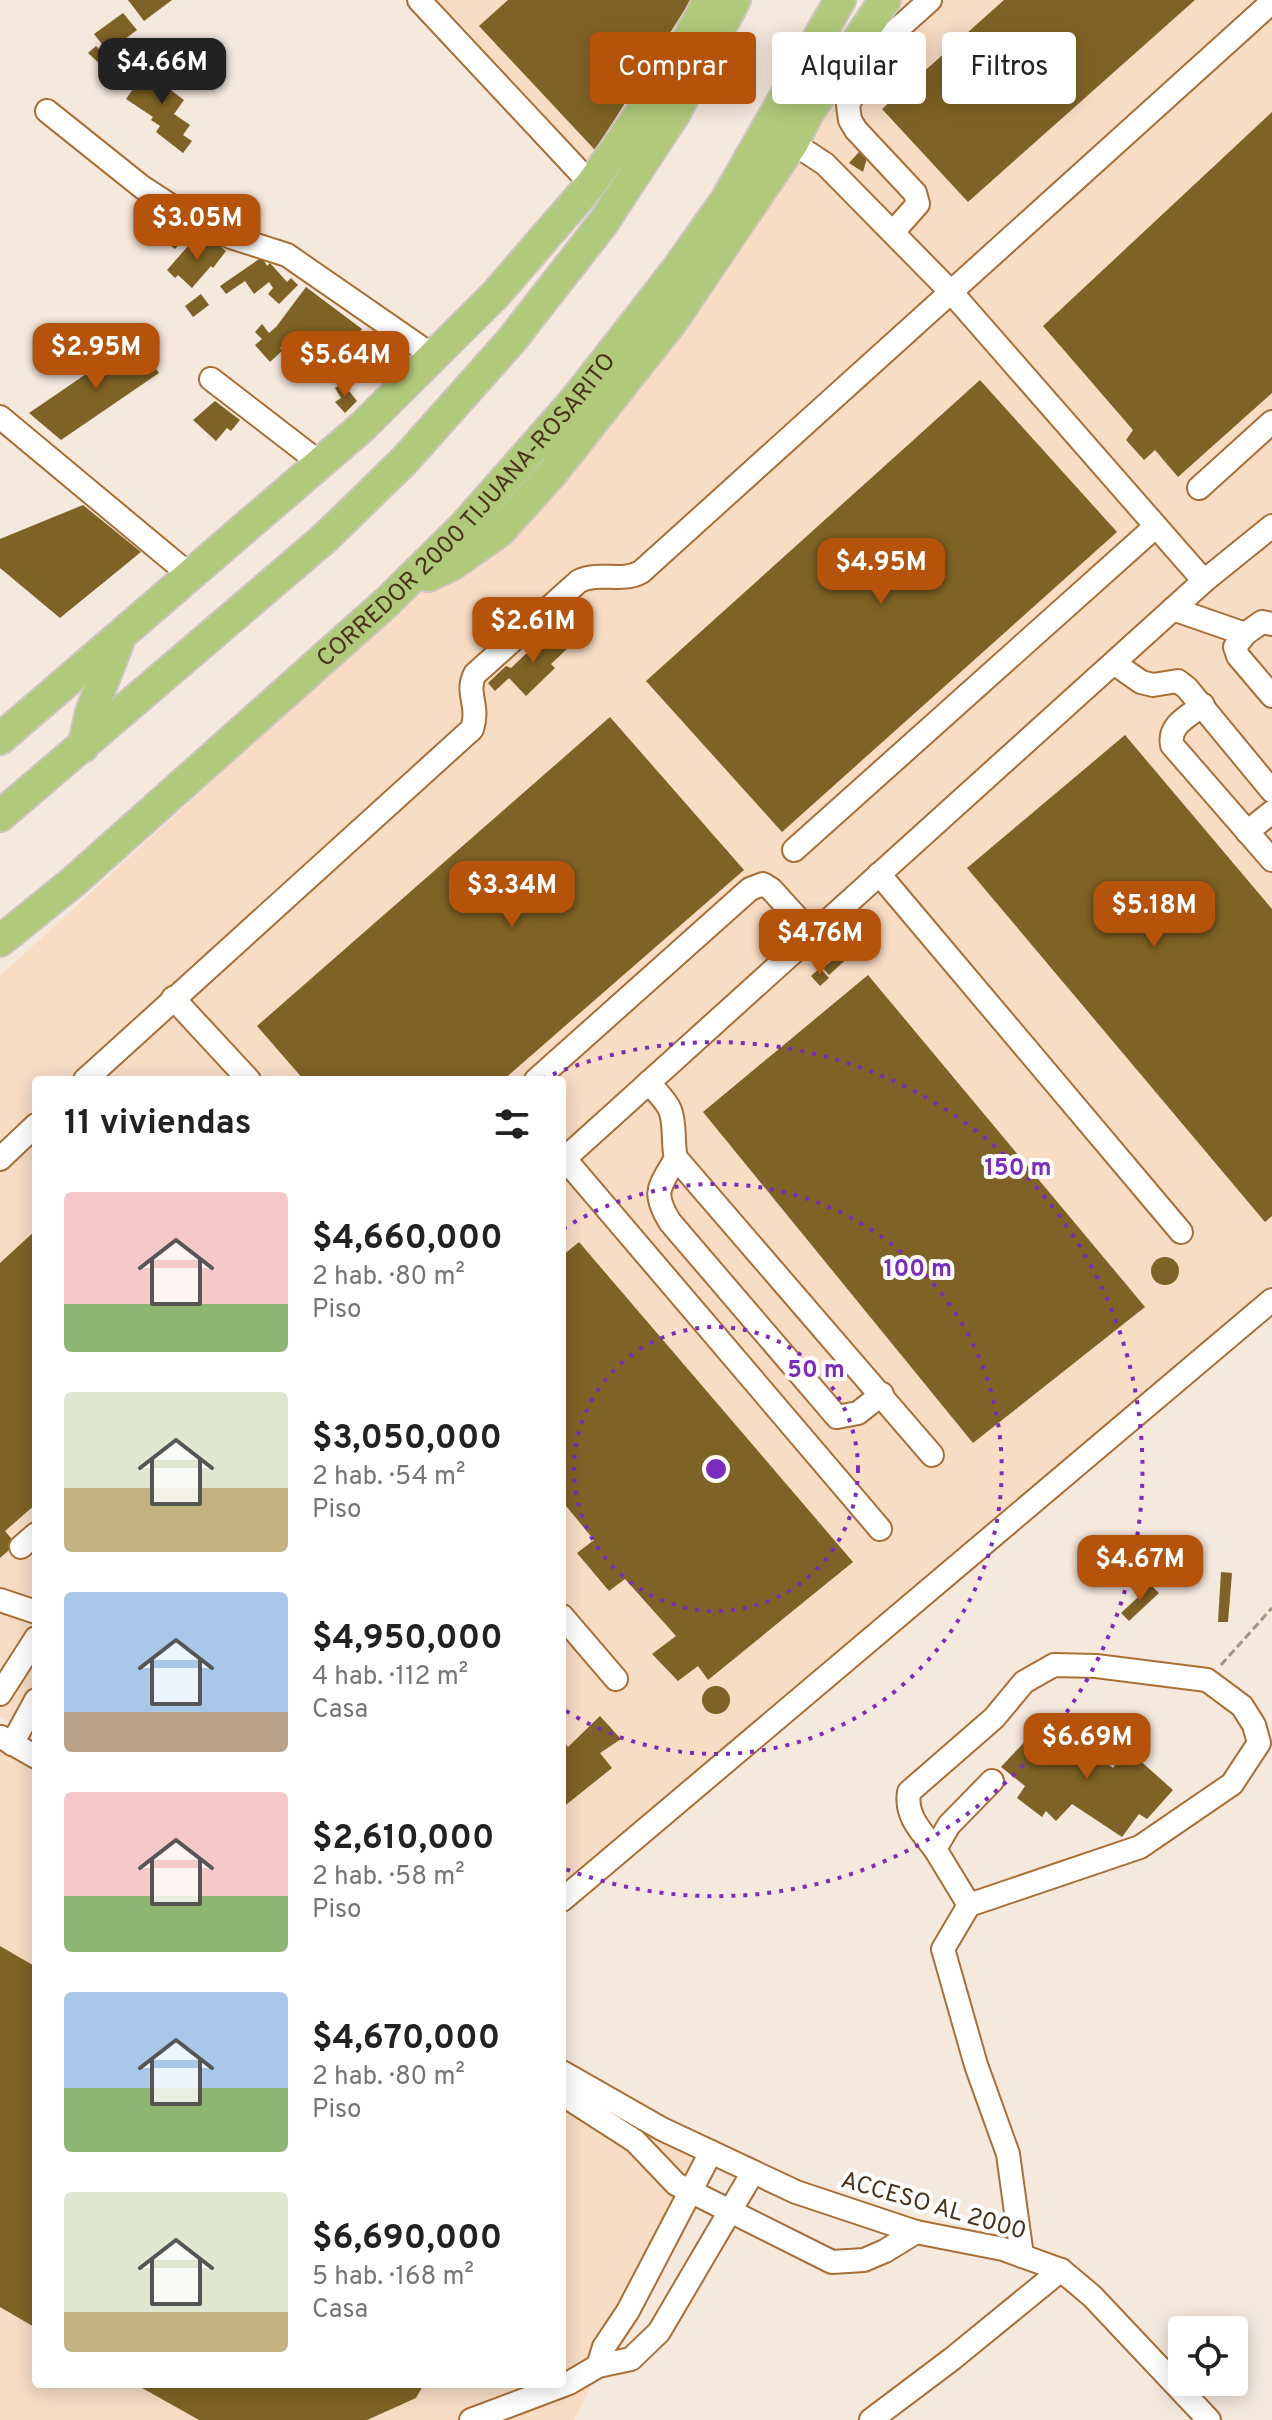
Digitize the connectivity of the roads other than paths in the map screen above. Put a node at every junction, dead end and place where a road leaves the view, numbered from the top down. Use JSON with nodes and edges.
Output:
{"nodes":[{"id":1,"x":419,"y":0,"type":"edge"},
{"id":2,"x":709,"y":0,"type":"edge"},
{"id":3,"x":735,"y":0,"type":"edge"},
{"id":4,"x":840,"y":0,"type":"edge"},
{"id":5,"x":885,"y":0,"type":"edge"},
{"id":6,"x":930,"y":0,"type":"edge"},
{"id":7,"x":1272,"y":2,"type":"edge"},
{"id":8,"x":47,"y":111,"type":"dead end"},
{"id":9,"x":793,"y":143,"type":"junction"},
{"id":10,"x":591,"y":184,"type":"junction"},
{"id":11,"x":894,"y":231,"type":"junction"},
{"id":12,"x":952,"y":293,"type":"junction"},
{"id":13,"x":433,"y":356,"type":"junction"},
{"id":14,"x":211,"y":379,"type":"dead end"},
{"id":15,"x":0,"y":417,"type":"edge"},
{"id":16,"x":1272,"y":422,"type":"edge"},
{"id":17,"x":320,"y":463,"type":"junction"},
{"id":18,"x":1199,"y":488,"type":"dead end"},
{"id":19,"x":1272,"y":526,"type":"edge"},
{"id":20,"x":1155,"y":527,"type":"junction"},
{"id":21,"x":191,"y":576,"type":"junction"},
{"id":22,"x":1204,"y":581,"type":"junction"},
{"id":23,"x":401,"y":588,"type":"junction"},
{"id":24,"x":1173,"y":609,"type":"junction"},
{"id":25,"x":1272,"y":624,"type":"edge"},
{"id":26,"x":1245,"y":634,"type":"junction"},
{"id":27,"x":120,"y":637,"type":"junction"},
{"id":28,"x":1114,"y":663,"type":"junction"},
{"id":29,"x":1272,"y":696,"type":"edge"},
{"id":30,"x":1203,"y":705,"type":"junction"},
{"id":31,"x":0,"y":739,"type":"edge"},
{"id":32,"x":83,"y":747,"type":"junction"},
{"id":33,"x":1272,"y":791,"type":"edge"},
{"id":34,"x":1272,"y":812,"type":"edge"},
{"id":35,"x":0,"y":816,"type":"edge"},
{"id":36,"x":1247,"y":832,"type":"junction"},
{"id":37,"x":794,"y":850,"type":"dead end"},
{"id":38,"x":1272,"y":860,"type":"edge"},
{"id":39,"x":879,"y":874,"type":"junction"},
{"id":40,"x":73,"y":882,"type":"junction"},
{"id":41,"x":812,"y":934,"type":"junction"},
{"id":42,"x":0,"y":941,"type":"edge"},
{"id":43,"x":0,"y":952,"type":"edge"},
{"id":44,"x":173,"y":998,"type":"junction"},
{"id":45,"x":89,"y":1076,"type":"edge"},
{"id":46,"x":245,"y":1076,"type":"edge"},
{"id":47,"x":540,"y":1076,"type":"edge"},
{"id":48,"x":649,"y":1082,"type":"junction"},
{"id":49,"x":32,"y":1129,"type":"edge"},
{"id":50,"x":566,"y":1157,"type":"edge"},
{"id":51,"x":676,"y":1158,"type":"junction"},
{"id":52,"x":0,"y":1159,"type":"edge"},
{"id":53,"x":566,"y":1163,"type":"edge"},
{"id":54,"x":1181,"y":1232,"type":"dead end"},
{"id":55,"x":1272,"y":1300,"type":"edge"},
{"id":56,"x":882,"y":1394,"type":"junction"},
{"id":57,"x":932,"y":1455,"type":"dead end"},
{"id":58,"x":880,"y":1529,"type":"dead end"},
{"id":59,"x":0,"y":1600,"type":"edge"},
{"id":60,"x":32,"y":1611,"type":"edge"},
{"id":61,"x":566,"y":1621,"type":"edge"},
{"id":62,"x":32,"y":1643,"type":"edge"},
{"id":63,"x":616,"y":1679,"type":"dead end"},
{"id":64,"x":3,"y":1683,"type":"edge"},
{"id":65,"x":32,"y":1695,"type":"edge"},
{"id":66,"x":32,"y":1703,"type":"edge"},
{"id":67,"x":6,"y":1740,"type":"edge"},
{"id":68,"x":32,"y":1755,"type":"edge"},
{"id":69,"x":992,"y":1781,"type":"dead end"},
{"id":70,"x":935,"y":1849,"type":"junction"},
{"id":71,"x":566,"y":1897,"type":"edge"},
{"id":72,"x":969,"y":1905,"type":"junction"},
{"id":73,"x":566,"y":2074,"type":"edge"},
{"id":74,"x":566,"y":2097,"type":"edge"},
{"id":75,"x":711,"y":2152,"type":"junction"},
{"id":76,"x":753,"y":2172,"type":"junction"},
{"id":77,"x":691,"y":2192,"type":"junction"},
{"id":78,"x":731,"y":2211,"type":"junction"},
{"id":79,"x":916,"y":2232,"type":"junction"},
{"id":80,"x":1022,"y":2256,"type":"junction"},
{"id":81,"x":1061,"y":2270,"type":"junction"},
{"id":82,"x":598,"y":2366,"type":"junction"},
{"id":83,"x":566,"y":2384,"type":"edge"},
{"id":84,"x":556,"y":2388,"type":"edge"},
{"id":85,"x":471,"y":2420,"type":"edge"},
{"id":86,"x":871,"y":2420,"type":"edge"},
{"id":87,"x":1209,"y":2420,"type":"edge"}],
"edges":[{"from":1,"to":10,"type":"street"},
{"from":2,"to":10,"type":"highway"},
{"from":3,"to":32,"type":"highway"},
{"from":4,"to":23,"type":"highway","name":"CORREDOR 2000 TIJUANA-ROSARITO"},
{"from":5,"to":9,"type":"highway"},
{"from":6,"to":11,"type":"street"},
{"from":7,"to":12,"type":"street"},
{"from":8,"to":13,"type":"street"},
{"from":9,"to":11,"type":"street"},
{"from":9,"to":23,"type":"highway"},
{"from":10,"to":13,"type":"highway"},
{"from":11,"to":12,"type":"street"},
{"from":12,"to":20,"type":"street"},
{"from":12,"to":44,"type":"street"},
{"from":13,"to":17,"type":"highway"},
{"from":14,"to":17,"type":"street"},
{"from":15,"to":21,"type":"street"},
{"from":16,"to":18,"type":"street"},
{"from":17,"to":21,"type":"highway"},
{"from":19,"to":22,"type":"street"},
{"from":20,"to":22,"type":"street"},
{"from":20,"to":37,"type":"street"},
{"from":21,"to":27,"type":"highway"},
{"from":22,"to":24,"type":"street"},
{"from":23,"to":40,"type":"highway","name":"CORREDOR 2000 TIJUANA-ROSARITO"},
{"from":24,"to":26,"type":"street"},
{"from":24,"to":28,"type":"street"},
{"from":25,"to":26,"type":"street"},
{"from":26,"to":29,"type":"street"},
{"from":27,"to":31,"type":"highway"},
{"from":27,"to":32,"type":"highway"},
{"from":28,"to":30,"type":"street"},
{"from":28,"to":39,"type":"street"},
{"from":30,"to":33,"type":"street"},
{"from":30,"to":36,"type":"street"},
{"from":32,"to":35,"type":"highway"},
{"from":34,"to":36,"type":"street"},
{"from":36,"to":38,"type":"street"},
{"from":39,"to":41,"type":"street"},
{"from":39,"to":54,"type":"street"},
{"from":40,"to":42,"type":"highway","name":"CORREDOR 2000 TIJUANA-ROSARITO"},
{"from":40,"to":43,"type":"highway"},
{"from":41,"to":47,"type":"street"},
{"from":41,"to":48,"type":"street"},
{"from":44,"to":45,"type":"street"},
{"from":44,"to":46,"type":"street"},
{"from":48,"to":50,"type":"street"},
{"from":48,"to":51,"type":"street"},
{"from":49,"to":52,"type":"street"},
{"from":51,"to":56,"type":"street"},
{"from":51,"to":56,"type":"street"},
{"from":53,"to":58,"type":"street"},
{"from":55,"to":71,"type":"street"},
{"from":56,"to":57,"type":"street"},
{"from":59,"to":60,"type":"street"},
{"from":61,"to":63,"type":"street"},
{"from":62,"to":64,"type":"street"},
{"from":64,"to":65,"type":"street"},
{"from":66,"to":67,"type":"street"},
{"from":67,"to":68,"type":"street"},
{"from":69,"to":70,"type":"street"},
{"from":70,"to":72,"type":"street"},
{"from":70,"to":72,"type":"street"},
{"from":72,"to":80,"type":"street"},
{"from":73,"to":75,"type":"street","name":"ACCESO AL 2000"},
{"from":74,"to":77,"type":"street"},
{"from":75,"to":76,"type":"street","name":"ACCESO AL 2000"},
{"from":75,"to":77,"type":"street"},
{"from":76,"to":78,"type":"street"},
{"from":76,"to":79,"type":"street","name":"ACCESO AL 2000"},
{"from":77,"to":78,"type":"street"},
{"from":77,"to":82,"type":"street"},
{"from":78,"to":79,"type":"street"},
{"from":78,"to":82,"type":"street"},
{"from":79,"to":80,"type":"street","name":"ACCESO AL 2000"},
{"from":80,"to":81,"type":"street","name":"ACCESO AL 2000"},
{"from":81,"to":86,"type":"street"},
{"from":81,"to":87,"type":"street","name":"ACCESO AL 2000"},
{"from":82,"to":83,"type":"street"},
{"from":84,"to":85,"type":"street"}]}
